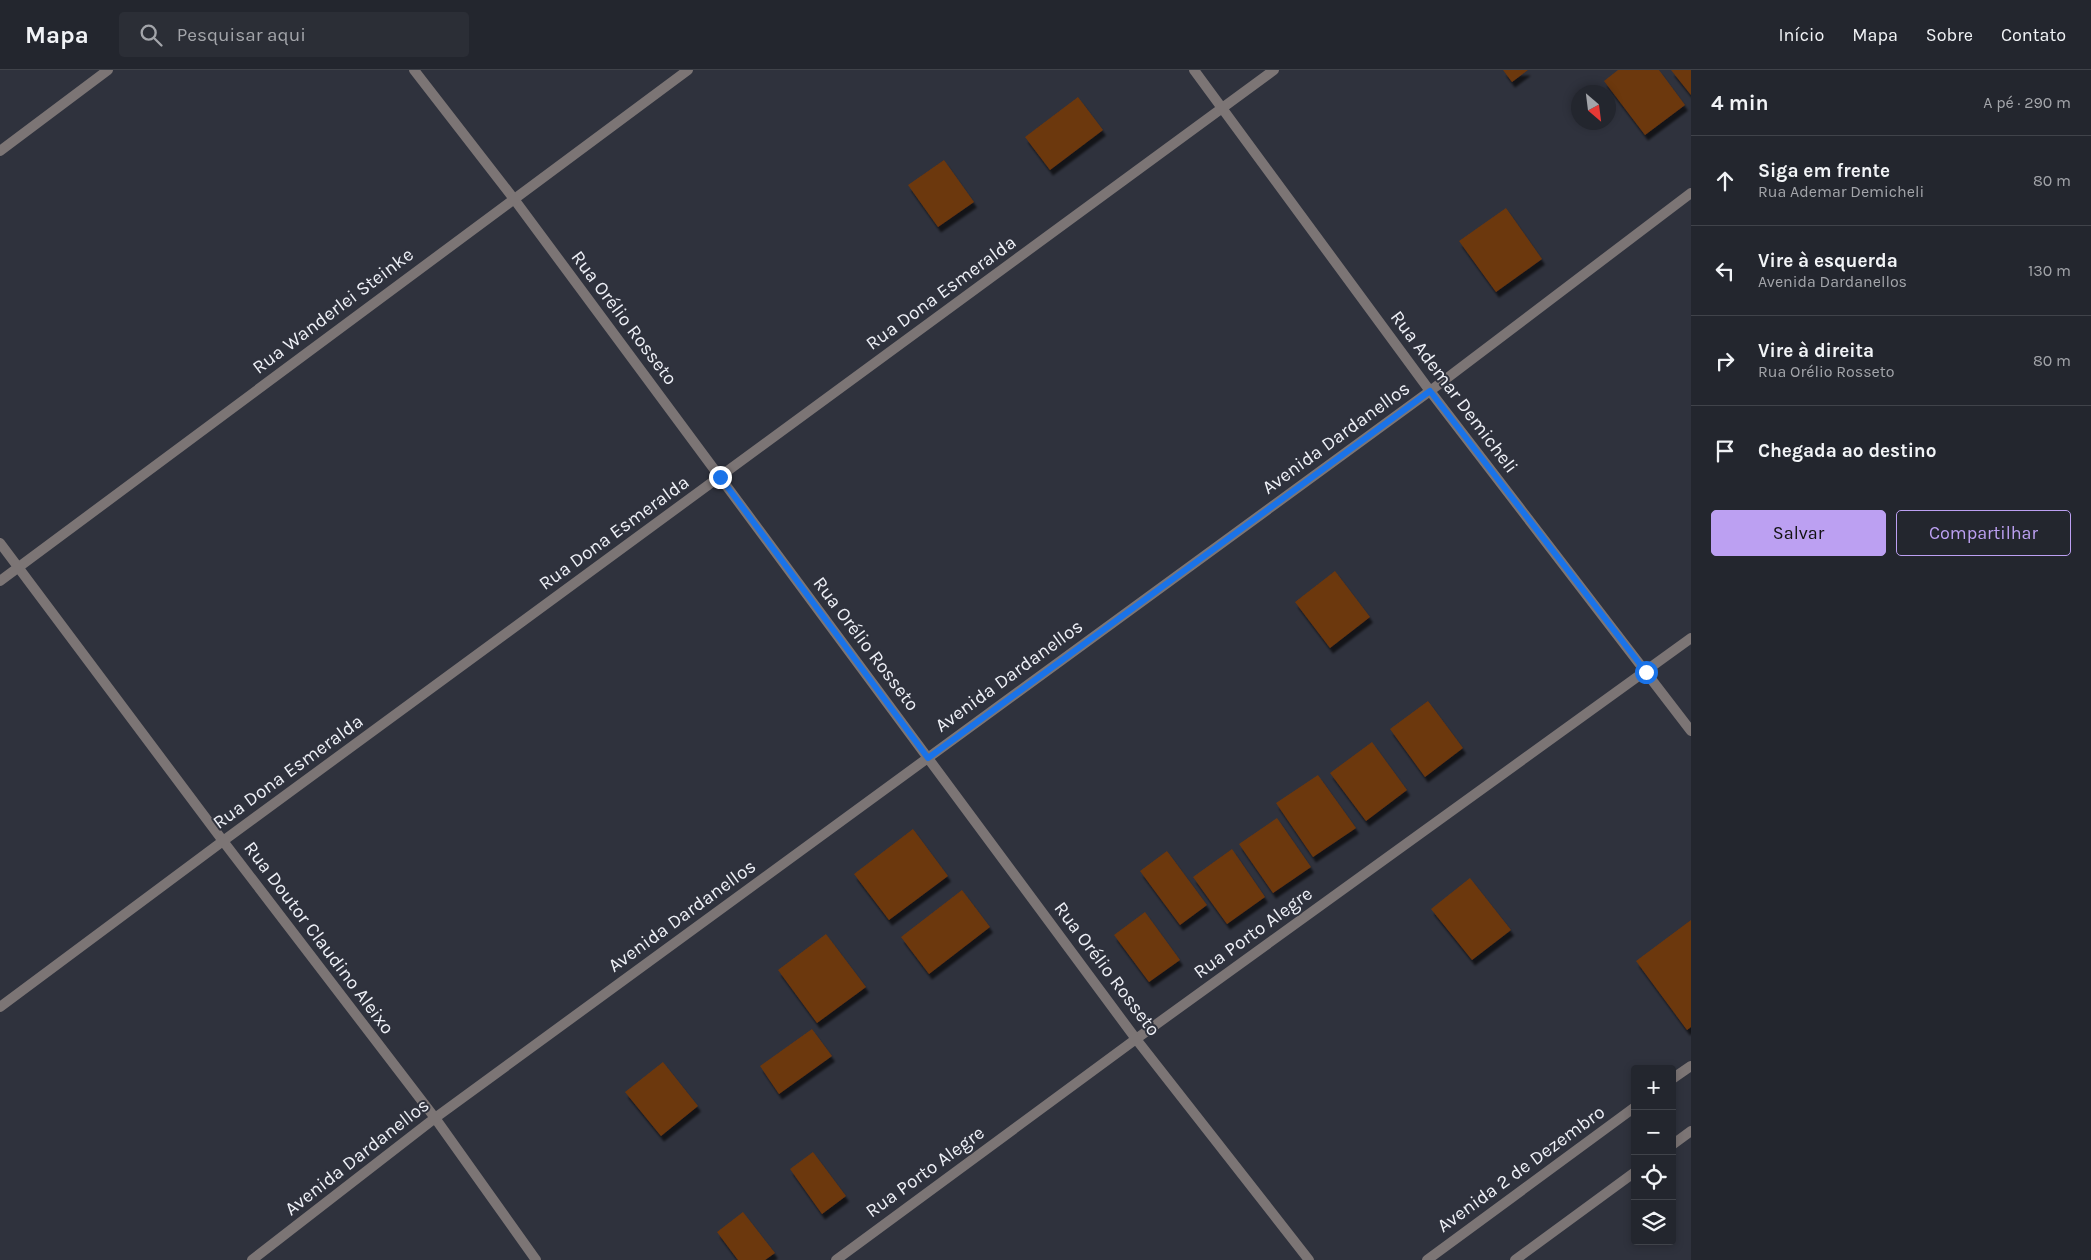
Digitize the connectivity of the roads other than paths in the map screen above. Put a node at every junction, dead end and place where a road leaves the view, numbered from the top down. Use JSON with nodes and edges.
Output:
{"nodes":[{"id":1,"x":108,"y":70,"type":"edge"},
{"id":2,"x":414,"y":70,"type":"edge"},
{"id":3,"x":688,"y":70,"type":"edge"},
{"id":4,"x":1194,"y":70,"type":"edge"},
{"id":5,"x":1274,"y":70,"type":"edge"},
{"id":6,"x":1222,"y":109,"type":"junction"},
{"id":7,"x":0,"y":151,"type":"edge"},
{"id":8,"x":1691,"y":192,"type":"edge"},
{"id":9,"x":514,"y":199,"type":"junction"},
{"id":10,"x":1430,"y":391,"type":"junction"},
{"id":11,"x":720,"y":477,"type":"junction"},
{"id":12,"x":0,"y":543,"type":"edge"},
{"id":13,"x":18,"y":568,"type":"junction"},
{"id":14,"x":0,"y":581,"type":"edge"},
{"id":15,"x":1691,"y":638,"type":"edge"},
{"id":16,"x":1646,"y":672,"type":"junction"},
{"id":17,"x":1691,"y":731,"type":"edge"},
{"id":18,"x":928,"y":758,"type":"junction"},
{"id":19,"x":223,"y":841,"type":"junction"},
{"id":20,"x":0,"y":1007,"type":"edge"},
{"id":21,"x":1136,"y":1038,"type":"junction"},
{"id":22,"x":1691,"y":1066,"type":"edge"},
{"id":23,"x":1676,"y":1077,"type":"edge"},
{"id":24,"x":1631,"y":1110,"type":"edge"},
{"id":25,"x":435,"y":1118,"type":"junction"},
{"id":26,"x":1691,"y":1131,"type":"edge"},
{"id":27,"x":1676,"y":1142,"type":"edge"},
{"id":28,"x":1631,"y":1175,"type":"edge"},
{"id":29,"x":252,"y":1260,"type":"edge"},
{"id":30,"x":536,"y":1260,"type":"edge"},
{"id":31,"x":836,"y":1260,"type":"edge"},
{"id":32,"x":1309,"y":1260,"type":"edge"},
{"id":33,"x":1427,"y":1260,"type":"edge"},
{"id":34,"x":1515,"y":1260,"type":"edge"}],
"edges":[{"from":1,"to":7,"type":"street"},
{"from":2,"to":9,"type":"street","name":"Rua Orélio Rosseto"},
{"from":3,"to":9,"type":"street","name":"Rua Wanderlei Steinke"},
{"from":4,"to":6,"type":"street","name":"Rua Ademar Demicheli"},
{"from":5,"to":6,"type":"street","name":"Rua Dona Esmeralda"},
{"from":6,"to":10,"type":"street","name":"Rua Ademar Demicheli"},
{"from":6,"to":11,"type":"street","name":"Rua Dona Esmeralda"},
{"from":8,"to":10,"type":"street","name":"Avenida Dardanellos"},
{"from":9,"to":11,"type":"street","name":"Rua Orélio Rosseto"},
{"from":9,"to":13,"type":"street","name":"Rua Wanderlei Steinke"},
{"from":10,"to":16,"type":"street","name":"Rua Ademar Demicheli"},
{"from":10,"to":18,"type":"street","name":"Avenida Dardanellos"},
{"from":11,"to":18,"type":"street","name":"Rua Orélio Rosseto"},
{"from":11,"to":19,"type":"street","name":"Rua Dona Esmeralda"},
{"from":12,"to":13,"type":"street","name":"Rua Doutor Claudino Aleixo"},
{"from":13,"to":14,"type":"street","name":"Rua Wanderlei Steinke"},
{"from":13,"to":19,"type":"street","name":"Rua Doutor Claudino Aleixo"},
{"from":15,"to":16,"type":"street","name":"Rua Porto Alegre"},
{"from":16,"to":17,"type":"street","name":"Rua Ademar Demicheli"},
{"from":16,"to":21,"type":"street","name":"Rua Porto Alegre"},
{"from":18,"to":21,"type":"street","name":"Rua Orélio Rosseto"},
{"from":18,"to":25,"type":"street","name":"Avenida Dardanellos"},
{"from":19,"to":20,"type":"street","name":"Rua Dona Esmeralda"},
{"from":19,"to":25,"type":"street","name":"Rua Doutor Claudino Aleixo"},
{"from":21,"to":31,"type":"street","name":"Rua Porto Alegre"},
{"from":21,"to":32,"type":"street","name":"Rua Orélio Rosseto"},
{"from":22,"to":23,"type":"street"},
{"from":24,"to":33,"type":"street","name":"Avenida 2 de Dezembro"},
{"from":25,"to":29,"type":"street","name":"Avenida Dardanellos"},
{"from":25,"to":30,"type":"street","name":"Rua Doutor Claudino Aleixo"},
{"from":26,"to":27,"type":"street"},
{"from":28,"to":34,"type":"street"}]}
